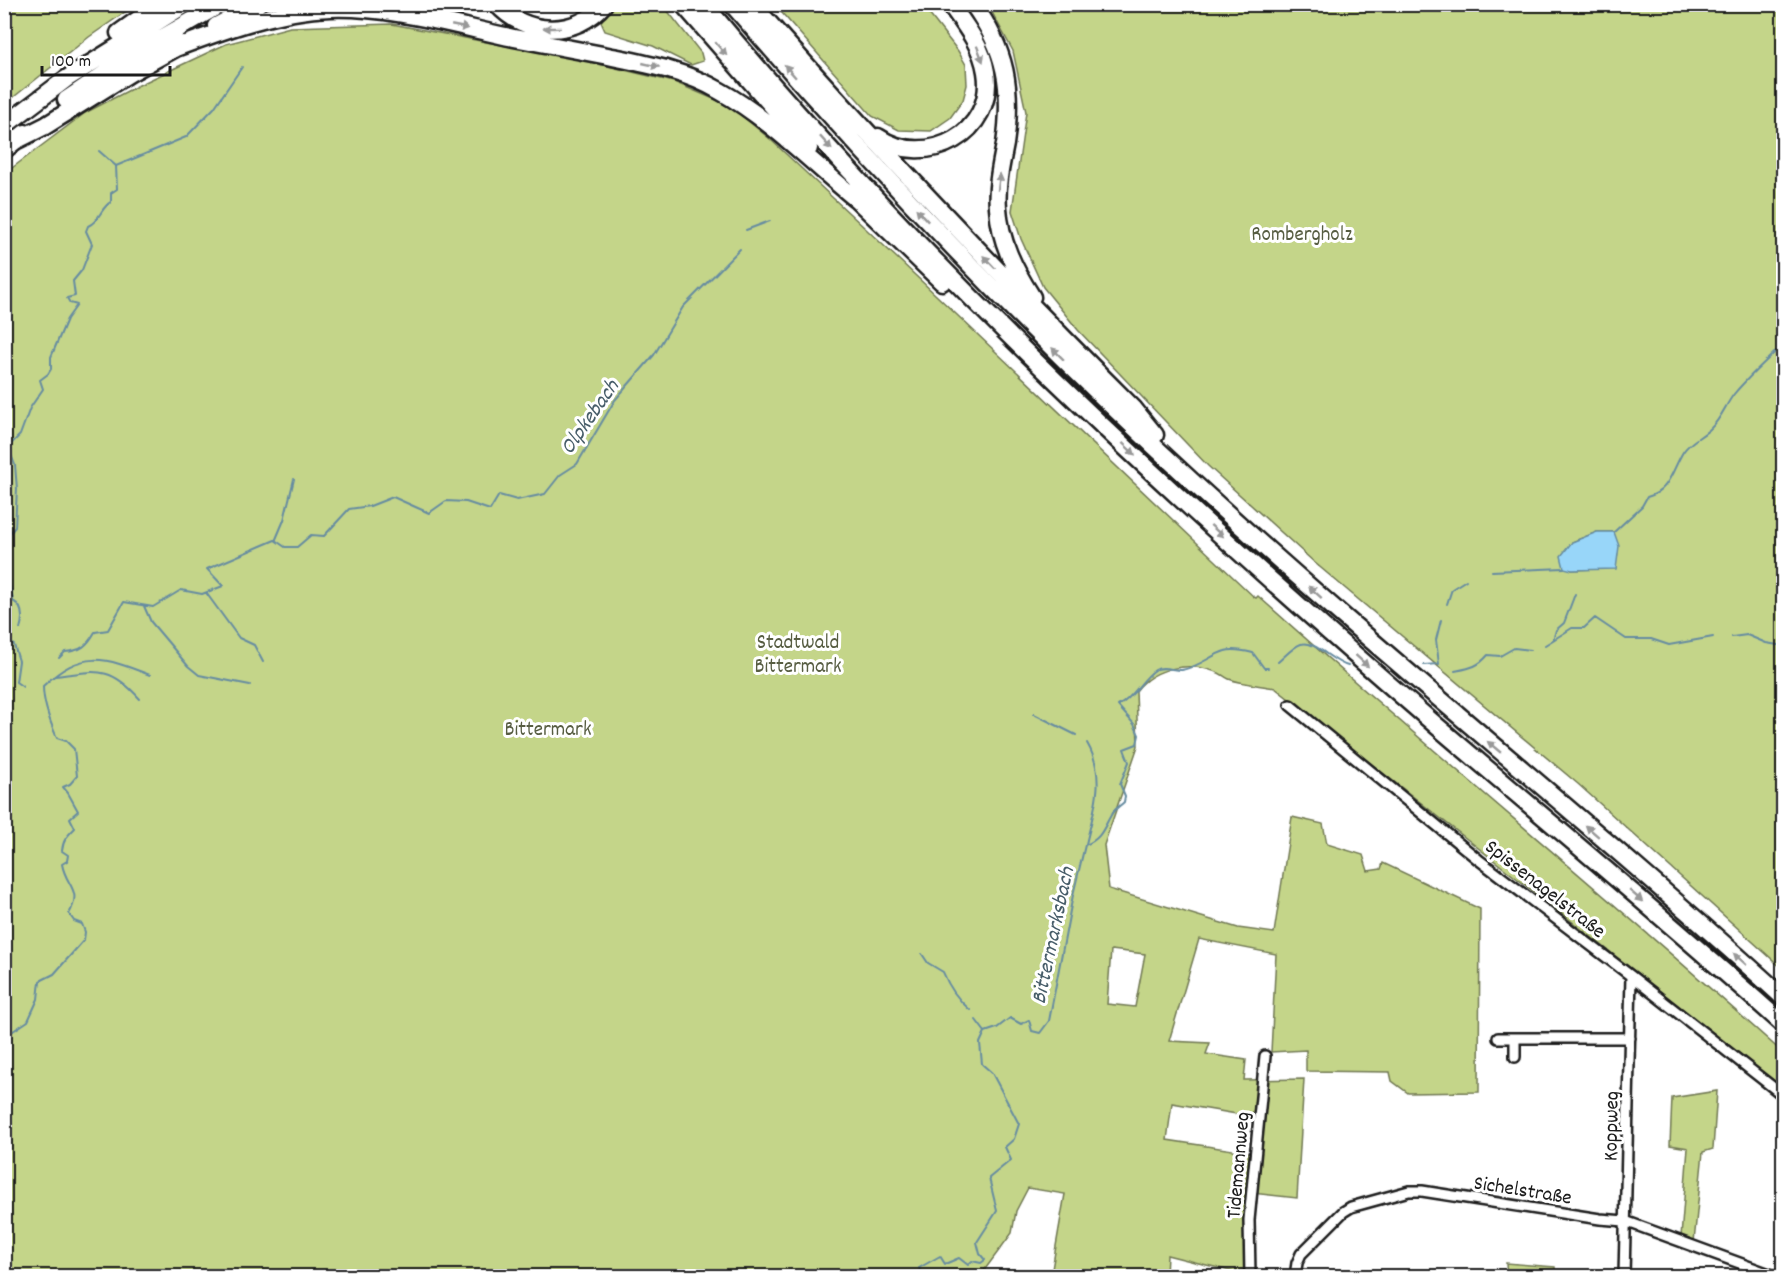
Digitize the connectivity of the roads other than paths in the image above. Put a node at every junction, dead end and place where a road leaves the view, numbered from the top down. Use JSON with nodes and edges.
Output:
{"nodes":[{"id":1,"x":160,"y":4,"type":"edge"},
{"id":2,"x":186,"y":4,"type":"edge"},
{"id":3,"x":221,"y":4,"type":"edge"},
{"id":4,"x":258,"y":4,"type":"edge"},
{"id":5,"x":497,"y":4,"type":"edge"},
{"id":6,"x":604,"y":4,"type":"edge"},
{"id":7,"x":682,"y":4,"type":"edge"},
{"id":8,"x":704,"y":4,"type":"edge"},
{"id":9,"x":732,"y":4,"type":"edge"},
{"id":10,"x":752,"y":4,"type":"edge"},
{"id":11,"x":950,"y":4,"type":"edge"},
{"id":12,"x":973,"y":4,"type":"edge"},
{"id":13,"x":173,"y":49,"type":"junction"},
{"id":14,"x":850,"y":115,"type":"junction"},
{"id":15,"x":4,"y":125,"type":"edge"},
{"id":16,"x":11,"y":145,"type":"edge"},
{"id":17,"x":855,"y":198,"type":"junction"},
{"id":18,"x":994,"y":320,"type":"junction"},
{"id":19,"x":1060,"y":334,"type":"junction"},
{"id":20,"x":1105,"y":390,"type":"junction"},
{"id":21,"x":1290,"y":705,"type":"dead end"},
{"id":22,"x":1632,"y":976,"type":"junction"},
{"id":23,"x":1784,"y":998,"type":"edge"},
{"id":24,"x":1784,"y":1025,"type":"edge"},
{"id":25,"x":1498,"y":1038,"type":"dead end"},
{"id":26,"x":1515,"y":1038,"type":"junction"},
{"id":27,"x":1630,"y":1038,"type":"junction"},
{"id":28,"x":1265,"y":1056,"type":"dead end"},
{"id":29,"x":1515,"y":1057,"type":"dead end"},
{"id":30,"x":1784,"y":1096,"type":"edge"},
{"id":31,"x":1626,"y":1221,"type":"junction"},
{"id":32,"x":1762,"y":1274,"type":"edge"},
{"id":33,"x":1250,"y":1276,"type":"edge"},
{"id":34,"x":1295,"y":1276,"type":"edge"},
{"id":35,"x":1624,"y":1276,"type":"edge"},
{"id":36,"x":1775,"y":1276,"type":"edge"}],
"edges":[{"from":1,"to":15,"type":"highway"},
{"from":2,"to":15,"type":"highway"},
{"from":3,"to":16,"type":"highway"},
{"from":4,"to":13,"type":"highway"},
{"from":6,"to":5,"type":"highway","one_way":true},
{"from":7,"to":17,"type":"highway","one_way":true},
{"from":8,"to":18,"type":"highway","one_way":true},
{"from":20,"to":9,"type":"highway","one_way":true},
{"from":10,"to":14,"type":"highway"},
{"from":11,"to":14,"type":"highway","one_way":true},
{"from":19,"to":12,"type":"highway","one_way":true},
{"from":13,"to":16,"type":"highway"},
{"from":13,"to":17,"type":"highway","one_way":true},
{"from":19,"to":14,"type":"highway","one_way":true},
{"from":17,"to":18,"type":"highway"},
{"from":18,"to":24,"type":"highway","one_way":true},
{"from":19,"to":20,"type":"highway"},
{"from":23,"to":20,"type":"highway","one_way":true},
{"from":21,"to":22,"type":"street","name":"Spissenagelstraße"},
{"from":22,"to":27,"type":"street","name":"Koppweg"},
{"from":22,"to":30,"type":"street","name":"Spissenagelstraße"},
{"from":25,"to":26,"type":"street"},
{"from":26,"to":27,"type":"street"},
{"from":26,"to":29,"type":"street"},
{"from":27,"to":31,"type":"street","name":"Koppweg"},
{"from":28,"to":33,"type":"street","name":"Tidemannweg"},
{"from":31,"to":32,"type":"street","name":"Sichelstraße"},
{"from":31,"to":34,"type":"street","name":"Sichelstraße"},
{"from":31,"to":35,"type":"street","name":"Koppweg"},
{"from":32,"to":36,"type":"street","name":"Sichelstraße"}]}
